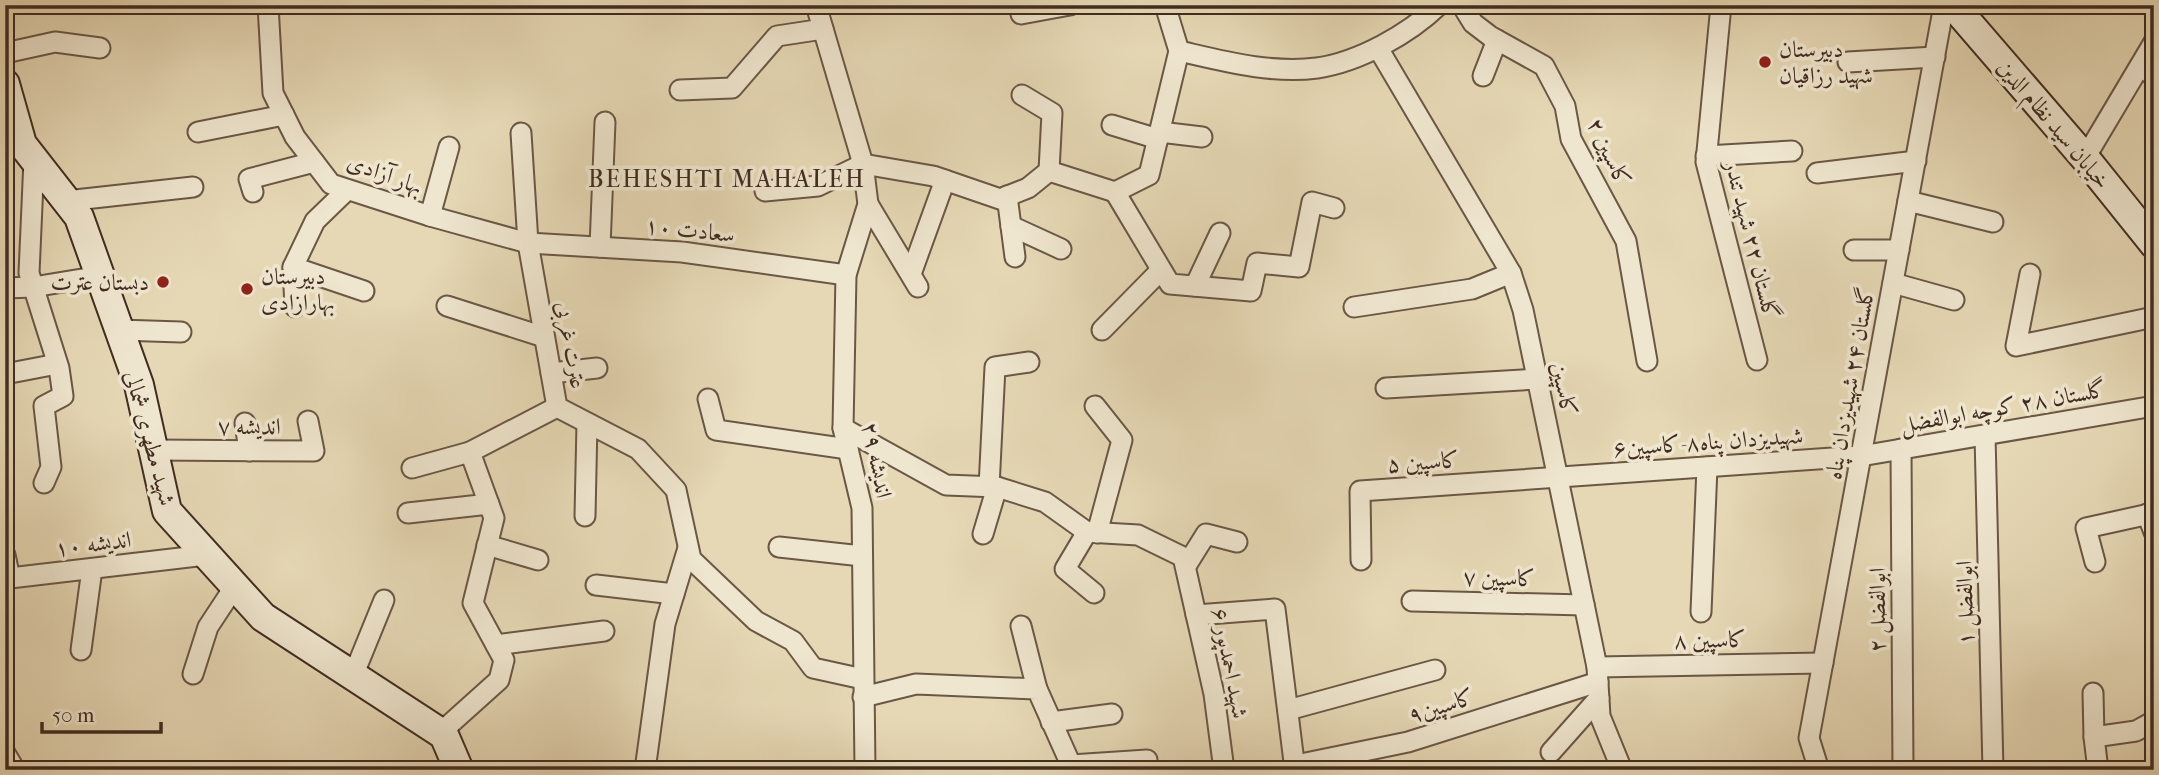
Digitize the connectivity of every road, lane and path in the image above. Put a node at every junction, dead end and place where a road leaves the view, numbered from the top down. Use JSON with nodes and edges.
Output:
{"nodes":[{"id":1,"x":268,"y":5,"type":"edge"},
{"id":2,"x":816,"y":5,"type":"edge"},
{"id":3,"x":1070,"y":5,"type":"edge"},
{"id":4,"x":1165,"y":5,"type":"edge"},
{"id":5,"x":1440,"y":5,"type":"edge"},
{"id":6,"x":1462,"y":5,"type":"edge"},
{"id":7,"x":1721,"y":5,"type":"edge"},
{"id":8,"x":1944,"y":5,"type":"edge"},
{"id":9,"x":1953,"y":5,"type":"edge"},
{"id":10,"x":1021,"y":14,"type":"dead end"},
{"id":11,"x":823,"y":29,"type":"junction"},
{"id":12,"x":1497,"y":40,"type":"junction"},
{"id":13,"x":2154,"y":42,"type":"edge"},
{"id":14,"x":100,"y":48,"type":"dead end"},
{"id":15,"x":1378,"y":48,"type":"junction"},
{"id":16,"x":1179,"y":51,"type":"junction"},
{"id":17,"x":5,"y":53,"type":"edge"},
{"id":18,"x":1935,"y":57,"type":"junction"},
{"id":19,"x":1848,"y":62,"type":"dead end"},
{"id":20,"x":2148,"y":71,"type":"edge"},
{"id":21,"x":1483,"y":76,"type":"dead end"},
{"id":22,"x":5,"y":84,"type":"edge"},
{"id":23,"x":680,"y":90,"type":"dead end"},
{"id":24,"x":1022,"y":94,"type":"dead end"},
{"id":25,"x":284,"y":115,"type":"junction"},
{"id":26,"x":605,"y":122,"type":"dead end"},
{"id":27,"x":1112,"y":125,"type":"dead end"},
{"id":28,"x":198,"y":132,"type":"dead end"},
{"id":29,"x":521,"y":132,"type":"dead end"},
{"id":30,"x":1159,"y":136,"type":"junction"},
{"id":31,"x":1202,"y":137,"type":"dead end"},
{"id":32,"x":449,"y":147,"type":"dead end"},
{"id":33,"x":1792,"y":151,"type":"dead end"},
{"id":34,"x":1706,"y":156,"type":"junction"},
{"id":35,"x":2085,"y":158,"type":"junction"},
{"id":36,"x":34,"y":160,"type":"junction"},
{"id":37,"x":1916,"y":161,"type":"junction"},
{"id":38,"x":314,"y":162,"type":"junction"},
{"id":39,"x":863,"y":164,"type":"junction"},
{"id":40,"x":1049,"y":170,"type":"junction"},
{"id":41,"x":1817,"y":173,"type":"dead end"},
{"id":42,"x":945,"y":180,"type":"junction"},
{"id":43,"x":193,"y":187,"type":"dead end"},
{"id":44,"x":347,"y":190,"type":"junction"},
{"id":45,"x":765,"y":191,"type":"dead end"},
{"id":46,"x":253,"y":192,"type":"dead end"},
{"id":47,"x":1115,"y":192,"type":"junction"},
{"id":48,"x":1007,"y":196,"type":"junction"},
{"id":49,"x":66,"y":201,"type":"junction"},
{"id":50,"x":1908,"y":201,"type":"junction"},
{"id":51,"x":868,"y":204,"type":"junction"},
{"id":52,"x":1334,"y":208,"type":"dead end"},
{"id":53,"x":430,"y":216,"type":"junction"},
{"id":54,"x":1993,"y":222,"type":"dead end"},
{"id":55,"x":1011,"y":226,"type":"junction"},
{"id":56,"x":1220,"y":233,"type":"dead end"},
{"id":57,"x":528,"y":243,"type":"junction"},
{"id":58,"x":2154,"y":244,"type":"edge"},
{"id":59,"x":600,"y":247,"type":"junction"},
{"id":60,"x":1061,"y":249,"type":"dead end"},
{"id":61,"x":1854,"y":250,"type":"dead end"},
{"id":62,"x":1899,"y":250,"type":"junction"},
{"id":63,"x":1015,"y":257,"type":"dead end"},
{"id":64,"x":293,"y":267,"type":"junction"},
{"id":65,"x":1161,"y":270,"type":"junction"},
{"id":66,"x":1511,"y":273,"type":"junction"},
{"id":67,"x":2030,"y":274,"type":"dead end"},
{"id":68,"x":846,"y":275,"type":"junction"},
{"id":69,"x":100,"y":276,"type":"junction"},
{"id":70,"x":1893,"y":283,"type":"junction"},
{"id":71,"x":1195,"y":286,"type":"junction"},
{"id":72,"x":33,"y":287,"type":"junction"},
{"id":73,"x":5,"y":288,"type":"edge"},
{"id":74,"x":364,"y":291,"type":"dead end"},
{"id":75,"x":1954,"y":300,"type":"dead end"},
{"id":76,"x":447,"y":306,"type":"dead end"},
{"id":77,"x":295,"y":307,"type":"dead end"},
{"id":78,"x":1353,"y":307,"type":"dead end"},
{"id":79,"x":2154,"y":317,"type":"edge"},
{"id":80,"x":119,"y":330,"type":"junction"},
{"id":81,"x":1102,"y":330,"type":"dead end"},
{"id":82,"x":181,"y":332,"type":"dead end"},
{"id":83,"x":544,"y":337,"type":"junction"},
{"id":84,"x":1757,"y":360,"type":"dead end"},
{"id":85,"x":1647,"y":361,"type":"dead end"},
{"id":86,"x":1029,"y":362,"type":"dead end"},
{"id":87,"x":57,"y":364,"type":"junction"},
{"id":88,"x":597,"y":368,"type":"dead end"},
{"id":89,"x":551,"y":373,"type":"junction"},
{"id":90,"x":5,"y":374,"type":"edge"},
{"id":91,"x":1537,"y":379,"type":"junction"},
{"id":92,"x":1386,"y":388,"type":"dead end"},
{"id":93,"x":708,"y":399,"type":"dead end"},
{"id":94,"x":1095,"y":406,"type":"dead end"},
{"id":95,"x":2154,"y":406,"type":"edge"},
{"id":96,"x":556,"y":407,"type":"junction"},
{"id":97,"x":308,"y":421,"type":"dead end"},
{"id":98,"x":245,"y":423,"type":"dead end"},
{"id":99,"x":587,"y":423,"type":"junction"},
{"id":100,"x":843,"y":428,"type":"junction"},
{"id":101,"x":1985,"y":435,"type":"junction"},
{"id":102,"x":848,"y":449,"type":"junction"},
{"id":103,"x":1900,"y":449,"type":"junction"},
{"id":104,"x":153,"y":450,"type":"junction"},
{"id":105,"x":249,"y":451,"type":"junction"},
{"id":106,"x":470,"y":452,"type":"junction"},
{"id":107,"x":1861,"y":456,"type":"junction"},
{"id":108,"x":1707,"y":467,"type":"junction"},
{"id":109,"x":412,"y":468,"type":"dead end"},
{"id":110,"x":1557,"y":477,"type":"junction"},
{"id":111,"x":44,"y":483,"type":"dead end"},
{"id":112,"x":993,"y":487,"type":"junction"},
{"id":113,"x":491,"y":511,"type":"junction"},
{"id":114,"x":408,"y":513,"type":"dead end"},
{"id":115,"x":585,"y":516,"type":"dead end"},
{"id":116,"x":2151,"y":520,"type":"edge"},
{"id":117,"x":1092,"y":532,"type":"junction"},
{"id":118,"x":983,"y":534,"type":"dead end"},
{"id":119,"x":1237,"y":542,"type":"dead end"},
{"id":120,"x":487,"y":545,"type":"junction"},
{"id":121,"x":779,"y":547,"type":"dead end"},
{"id":122,"x":689,"y":553,"type":"junction"},
{"id":123,"x":5,"y":555,"type":"edge"},
{"id":124,"x":206,"y":555,"type":"junction"},
{"id":125,"x":862,"y":556,"type":"junction"},
{"id":126,"x":1362,"y":559,"type":"dead end"},
{"id":127,"x":538,"y":560,"type":"dead end"},
{"id":128,"x":2095,"y":562,"type":"dead end"},
{"id":129,"x":1186,"y":566,"type":"junction"},
{"id":130,"x":92,"y":569,"type":"junction"},
{"id":131,"x":596,"y":585,"type":"dead end"},
{"id":132,"x":234,"y":586,"type":"junction"},
{"id":133,"x":1094,"y":593,"type":"dead end"},
{"id":134,"x":674,"y":594,"type":"junction"},
{"id":135,"x":384,"y":600,"type":"dead end"},
{"id":136,"x":1412,"y":601,"type":"dead end"},
{"id":137,"x":1584,"y":605,"type":"junction"},
{"id":138,"x":1701,"y":612,"type":"dead end"},
{"id":139,"x":1196,"y":615,"type":"junction"},
{"id":140,"x":1021,"y":626,"type":"dead end"},
{"id":141,"x":604,"y":631,"type":"dead end"},
{"id":142,"x":496,"y":645,"type":"junction"},
{"id":143,"x":81,"y":650,"type":"dead end"},
{"id":144,"x":1823,"y":663,"type":"junction"},
{"id":145,"x":1435,"y":670,"type":"dead end"},
{"id":146,"x":193,"y":674,"type":"dead end"},
{"id":147,"x":353,"y":676,"type":"junction"},
{"id":148,"x":1598,"y":682,"type":"junction"},
{"id":149,"x":863,"y":688,"type":"junction"},
{"id":150,"x":1037,"y":689,"type":"junction"},
{"id":151,"x":2093,"y":693,"type":"dead end"},
{"id":152,"x":1289,"y":710,"type":"junction"},
{"id":153,"x":1112,"y":714,"type":"dead end"},
{"id":154,"x":1051,"y":722,"type":"junction"},
{"id":155,"x":2154,"y":722,"type":"edge"},
{"id":156,"x":440,"y":733,"type":"junction"},
{"id":157,"x":2094,"y":737,"type":"junction"},
{"id":158,"x":1551,"y":752,"type":"dead end"},
{"id":159,"x":5,"y":753,"type":"edge"},
{"id":160,"x":1147,"y":760,"type":"dead end"},
{"id":161,"x":1296,"y":767,"type":"edge"},
{"id":162,"x":1224,"y":769,"type":"edge"},
{"id":163,"x":15,"y":770,"type":"edge"},
{"id":164,"x":459,"y":770,"type":"edge"},
{"id":165,"x":645,"y":770,"type":"edge"},
{"id":166,"x":864,"y":770,"type":"edge"},
{"id":167,"x":1622,"y":770,"type":"edge"},
{"id":168,"x":1819,"y":770,"type":"edge"},
{"id":169,"x":1903,"y":770,"type":"edge"},
{"id":170,"x":1993,"y":770,"type":"edge"},
{"id":171,"x":2098,"y":770,"type":"edge"}],
"edges":[{"from":1,"to":25,"type":"street","name":"بهار آزادی"},
{"from":2,"to":11,"type":"street","name":"اندیشه ۲۹"},
{"from":3,"to":10,"type":"street"},
{"from":4,"to":16,"type":"street"},
{"from":5,"to":15,"type":"street"},
{"from":6,"to":12,"type":"street","name":"کاسپین ۲"},
{"from":7,"to":34,"type":"street","name":"گلستان ۲۲ شهید تندر"},
{"from":8,"to":18,"type":"street","name":"گلستان ۲۴ شهیدیزدان پناه"},
{"from":9,"to":35,"type":"main road","name":"خیابان سید نظام الدین"},
{"from":11,"to":23,"type":"street"},
{"from":11,"to":39,"type":"street","name":"اندیشه ۲۹"},
{"from":12,"to":21,"type":"street"},
{"from":12,"to":85,"type":"street","name":"کاسپین ۲"},
{"from":13,"to":20,"type":"street"},
{"from":14,"to":17,"type":"street"},
{"from":15,"to":16,"type":"street"},
{"from":15,"to":66,"type":"street","name":"کاسپین"},
{"from":16,"to":30,"type":"street"},
{"from":18,"to":19,"type":"street"},
{"from":18,"to":37,"type":"street","name":"گلستان ۲۴ شهیدیزدان پناه"},
{"from":20,"to":35,"type":"street"},
{"from":22,"to":36,"type":"main road","name":"شهید مطهری شمالی"},
{"from":24,"to":40,"type":"street"},
{"from":25,"to":28,"type":"street"},
{"from":25,"to":38,"type":"street","name":"بهار آزادی"},
{"from":26,"to":59,"type":"street"},
{"from":27,"to":30,"type":"street"},
{"from":29,"to":57,"type":"street","name":"عترت غربی"},
{"from":30,"to":31,"type":"street"},
{"from":30,"to":47,"type":"street"},
{"from":32,"to":53,"type":"street"},
{"from":33,"to":34,"type":"street"},
{"from":34,"to":84,"type":"street","name":"گلستان ۲۲ شهید تندر"},
{"from":35,"to":58,"type":"main road","name":"خیابان سید نظام الدین"},
{"from":36,"to":49,"type":"main road","name":"شهید مطهری شمالی"},
{"from":36,"to":72,"type":"street"},
{"from":37,"to":41,"type":"street"},
{"from":37,"to":50,"type":"street","name":"گلستان ۲۴ شهیدیزدان پناه"},
{"from":38,"to":44,"type":"street","name":"بهار آزادی"},
{"from":38,"to":46,"type":"street"},
{"from":39,"to":42,"type":"street"},
{"from":39,"to":45,"type":"street"},
{"from":39,"to":51,"type":"street","name":"اندیشه ۲۹"},
{"from":40,"to":47,"type":"street"},
{"from":40,"to":48,"type":"street"},
{"from":42,"to":48,"type":"street"},
{"from":42,"to":51,"type":"street"},
{"from":43,"to":49,"type":"street"},
{"from":44,"to":53,"type":"street","name":"بهار آزادی"},
{"from":44,"to":64,"type":"street"},
{"from":47,"to":65,"type":"street"},
{"from":48,"to":55,"type":"street"},
{"from":49,"to":69,"type":"main road","name":"شهید مطهری شمالی"},
{"from":50,"to":54,"type":"street"},
{"from":50,"to":62,"type":"street","name":"گلستان ۲۴ شهیدیزدان پناه"},
{"from":51,"to":68,"type":"street","name":"اندیشه ۲۹"},
{"from":52,"to":71,"type":"street"},
{"from":53,"to":57,"type":"street","name":"بهار آزادی"},
{"from":55,"to":60,"type":"street"},
{"from":55,"to":63,"type":"street"},
{"from":56,"to":71,"type":"street"},
{"from":57,"to":59,"type":"street","name":"سعادت ۱۰"},
{"from":57,"to":83,"type":"street","name":"عترت غربی"},
{"from":59,"to":68,"type":"street","name":"سعادت ۱۰"},
{"from":61,"to":62,"type":"street"},
{"from":62,"to":70,"type":"street","name":"گلستان ۲۴ شهیدیزدان پناه"},
{"from":64,"to":74,"type":"street"},
{"from":64,"to":77,"type":"street"},
{"from":65,"to":71,"type":"street"},
{"from":65,"to":81,"type":"street"},
{"from":66,"to":78,"type":"street"},
{"from":66,"to":91,"type":"street","name":"کاسپین"},
{"from":67,"to":79,"type":"street"},
{"from":68,"to":100,"type":"street","name":"اندیشه ۲۹"},
{"from":69,"to":72,"type":"street"},
{"from":69,"to":80,"type":"main road","name":"شهید مطهری شمالی"},
{"from":70,"to":75,"type":"street"},
{"from":70,"to":107,"type":"street","name":"گلستان ۲۴ شهیدیزدان پناه"},
{"from":72,"to":73,"type":"street"},
{"from":72,"to":87,"type":"street"},
{"from":76,"to":83,"type":"street"},
{"from":80,"to":82,"type":"street"},
{"from":80,"to":104,"type":"main road","name":"شهید مطهری شمالی"},
{"from":83,"to":89,"type":"street","name":"عترت غربی"},
{"from":86,"to":112,"type":"street"},
{"from":87,"to":90,"type":"street"},
{"from":87,"to":111,"type":"street"},
{"from":88,"to":89,"type":"street"},
{"from":89,"to":96,"type":"street","name":"عترت غربی"},
{"from":91,"to":92,"type":"street"},
{"from":91,"to":110,"type":"street","name":"کاسپین"},
{"from":93,"to":102,"type":"street"},
{"from":94,"to":117,"type":"street"},
{"from":95,"to":101,"type":"street","name":"گلستان ۲۸ کوچه ابوالفضل"},
{"from":96,"to":99,"type":"street","name":"عترت غربی"},
{"from":96,"to":106,"type":"street"},
{"from":97,"to":105,"type":"street","name":"اندیشه ۷"},
{"from":98,"to":105,"type":"street"},
{"from":99,"to":115,"type":"street"},
{"from":99,"to":122,"type":"street","name":"عترت غربی"},
{"from":100,"to":102,"type":"street","name":"اندیشه ۲۹"},
{"from":100,"to":112,"type":"street"},
{"from":101,"to":103,"type":"street","name":"گلستان ۲۸ کوچه ابوالفضل"},
{"from":101,"to":170,"type":"street","name":"ابوالفضل ۱"},
{"from":102,"to":125,"type":"street","name":"اندیشه ۲۹"},
{"from":103,"to":107,"type":"street","name":"گلستان ۲۸ کوچه ابوالفضل"},
{"from":103,"to":169,"type":"street","name":"ابوالفضل ۲"},
{"from":104,"to":105,"type":"street","name":"اندیشه ۷"},
{"from":104,"to":124,"type":"main road","name":"شهید مطهری شمالی"},
{"from":106,"to":109,"type":"street"},
{"from":106,"to":113,"type":"street"},
{"from":107,"to":108,"type":"street","name":"شهیدیزدان پناه۸-کاسپین۶"},
{"from":107,"to":144,"type":"street","name":"گلستان ۲۴ شهیدیزدان پناه"},
{"from":108,"to":110,"type":"street","name":"شهیدیزدان پناه۸-کاسپین۶"},
{"from":108,"to":138,"type":"street"},
{"from":110,"to":126,"type":"street","name":"کاسپین ۵"},
{"from":110,"to":137,"type":"street","name":"کاسپین"},
{"from":112,"to":117,"type":"street"},
{"from":112,"to":118,"type":"street"},
{"from":113,"to":114,"type":"street"},
{"from":113,"to":120,"type":"street"},
{"from":116,"to":128,"type":"street"},
{"from":117,"to":129,"type":"street"},
{"from":117,"to":133,"type":"street"},
{"from":119,"to":129,"type":"street"},
{"from":120,"to":127,"type":"street"},
{"from":120,"to":142,"type":"street"},
{"from":121,"to":125,"type":"street"},
{"from":122,"to":134,"type":"street"},
{"from":122,"to":149,"type":"street"},
{"from":123,"to":130,"type":"street","name":"اندیشه ۱۰"},
{"from":124,"to":130,"type":"street","name":"اندیشه ۱۰"},
{"from":124,"to":132,"type":"main road","name":"شهید مطهری شمالی"},
{"from":125,"to":149,"type":"street","name":"اندیشه ۲۹"},
{"from":129,"to":139,"type":"street","name":"شهید احمدپور ۶"},
{"from":130,"to":143,"type":"street"},
{"from":131,"to":134,"type":"street"},
{"from":132,"to":146,"type":"street"},
{"from":132,"to":147,"type":"main road","name":"شهید مطهری شمالی"},
{"from":134,"to":165,"type":"street"},
{"from":135,"to":147,"type":"street"},
{"from":136,"to":137,"type":"street","name":"کاسپین ۷"},
{"from":137,"to":148,"type":"street","name":"کاسپین"},
{"from":139,"to":152,"type":"street"},
{"from":139,"to":162,"type":"street","name":"شهید احمدپور ۶"},
{"from":140,"to":150,"type":"street"},
{"from":141,"to":142,"type":"street"},
{"from":142,"to":156,"type":"street"},
{"from":144,"to":148,"type":"street","name":"کاسپین ۸"},
{"from":144,"to":168,"type":"street","name":"گلستان ۲۴ شهیدیزدان پناه"},
{"from":145,"to":152,"type":"street"},
{"from":147,"to":156,"type":"main road","name":"شهید مطهری شمالی"},
{"from":148,"to":158,"type":"street"},
{"from":148,"to":161,"type":"street","name":"کاسپین۹"},
{"from":148,"to":167,"type":"street","name":"کاسپین"},
{"from":149,"to":150,"type":"street"},
{"from":149,"to":166,"type":"street","name":"اندیشه ۲۹"},
{"from":150,"to":154,"type":"street"},
{"from":151,"to":157,"type":"street"},
{"from":152,"to":161,"type":"street"},
{"from":153,"to":154,"type":"street"},
{"from":154,"to":160,"type":"street"},
{"from":155,"to":157,"type":"street"},
{"from":156,"to":164,"type":"main road","name":"شهید مطهری شمالی"},
{"from":157,"to":171,"type":"street"},
{"from":159,"to":163,"type":"street"}]}
